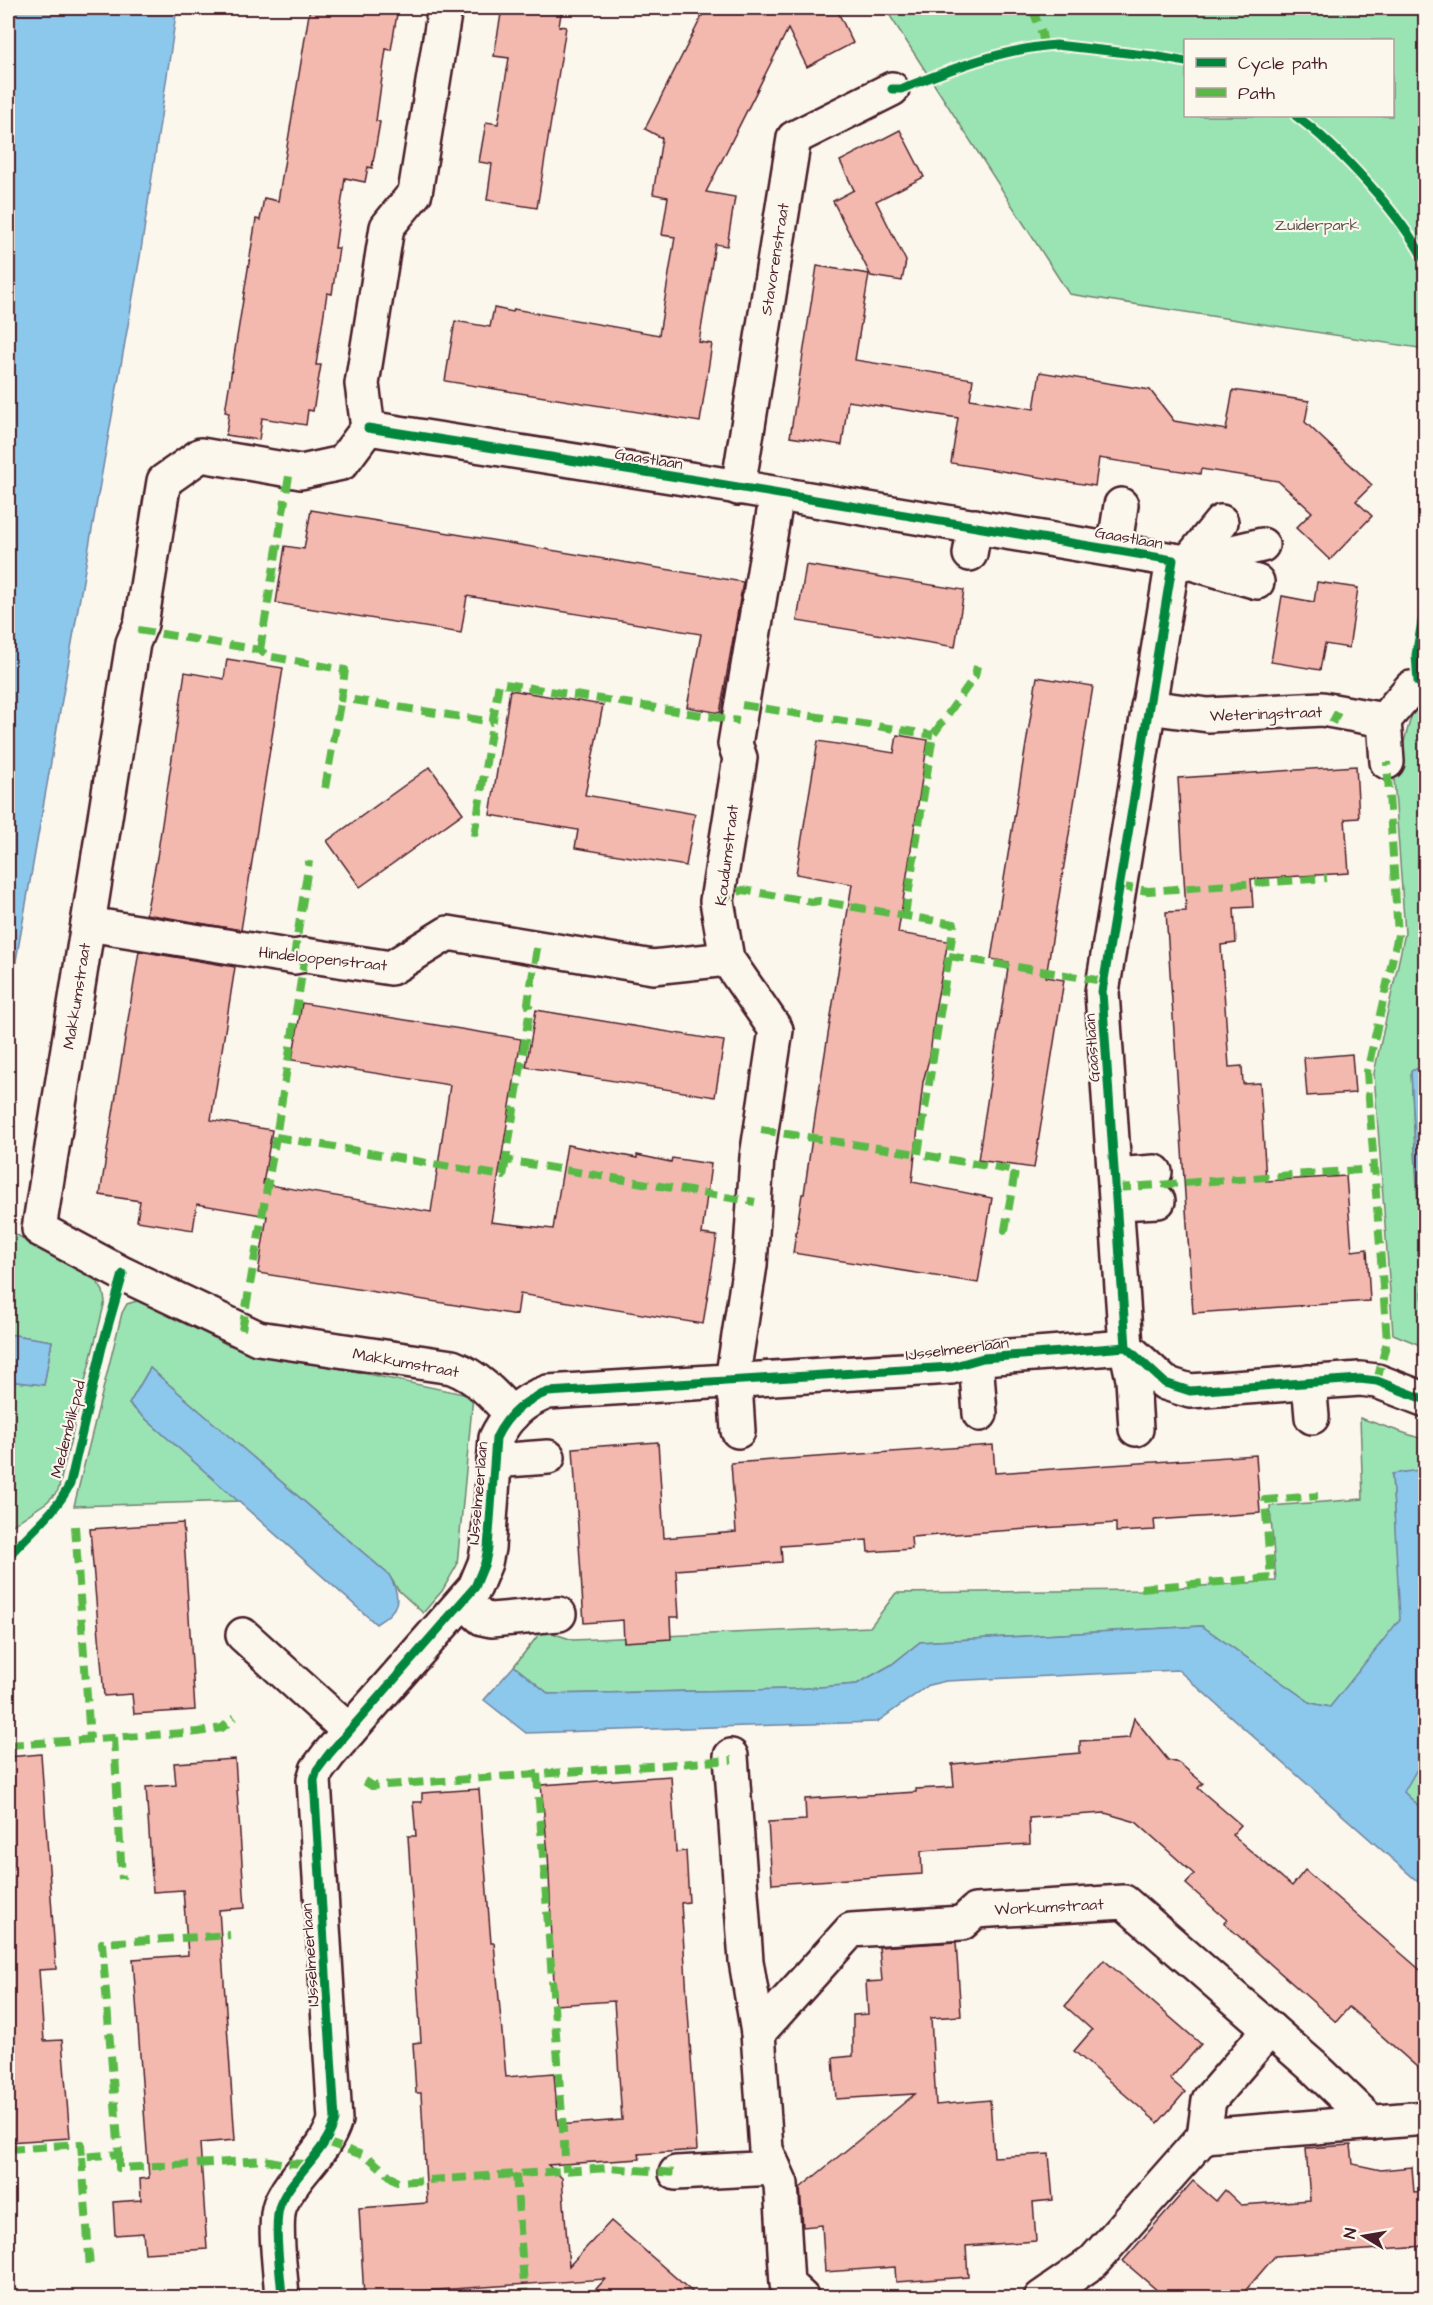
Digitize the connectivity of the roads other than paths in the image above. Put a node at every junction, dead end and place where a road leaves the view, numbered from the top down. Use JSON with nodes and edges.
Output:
{"nodes":[{"id":1,"x":446,"y":8,"type":"edge"},
{"id":2,"x":892,"y":89,"type":"dead end"},
{"id":3,"x":368,"y":429,"type":"junction"},
{"id":4,"x":738,"y":488,"type":"junction"},
{"id":5,"x":777,"y":494,"type":"junction"},
{"id":6,"x":1121,"y":505,"type":"dead end"},
{"id":7,"x":1221,"y":522,"type":"dead end"},
{"id":8,"x":1262,"y":545,"type":"dead end"},
{"id":9,"x":1114,"y":550,"type":"junction"},
{"id":10,"x":1180,"y":561,"type":"junction"},
{"id":11,"x":1257,"y":582,"type":"dead end"},
{"id":12,"x":1411,"y":688,"type":"dead end"},
{"id":13,"x":1148,"y":707,"type":"junction"},
{"id":14,"x":1384,"y":720,"type":"junction"},
{"id":15,"x":1387,"y":762,"type":"dead end"},
{"id":16,"x":88,"y":924,"type":"junction"},
{"id":17,"x":727,"y":959,"type":"junction"},
{"id":18,"x":1157,"y":1186,"type":"dead end"},
{"id":19,"x":1116,"y":1189,"type":"junction"},
{"id":20,"x":1126,"y":1347,"type":"junction"},
{"id":21,"x":976,"y":1359,"type":"junction"},
{"id":22,"x":732,"y":1381,"type":"junction"},
{"id":23,"x":1309,"y":1382,"type":"junction"},
{"id":24,"x":1425,"y":1400,"type":"edge"},
{"id":25,"x":980,"y":1414,"type":"dead end"},
{"id":26,"x":512,"y":1415,"type":"junction"},
{"id":27,"x":1312,"y":1417,"type":"dead end"},
{"id":28,"x":1127,"y":1429,"type":"dead end"},
{"id":29,"x":738,"y":1431,"type":"dead end"},
{"id":30,"x":548,"y":1457,"type":"dead end"},
{"id":31,"x":494,"y":1461,"type":"junction"},
{"id":32,"x":464,"y":1602,"type":"junction"},
{"id":33,"x":559,"y":1614,"type":"dead end"},
{"id":34,"x":243,"y":1635,"type":"dead end"},
{"id":35,"x":350,"y":1731,"type":"junction"},
{"id":36,"x":731,"y":1756,"type":"dead end"},
{"id":37,"x":1270,"y":2029,"type":"junction"},
{"id":38,"x":758,"y":2033,"type":"junction"},
{"id":39,"x":1425,"y":2118,"type":"edge"},
{"id":40,"x":1372,"y":2123,"type":"junction"},
{"id":41,"x":1204,"y":2136,"type":"junction"},
{"id":42,"x":774,"y":2168,"type":"junction"},
{"id":43,"x":676,"y":2173,"type":"dead end"},
{"id":44,"x":282,"y":2298,"type":"edge"},
{"id":45,"x":802,"y":2298,"type":"edge"},
{"id":46,"x":1041,"y":2298,"type":"edge"}],
"edges":[{"from":1,"to":3,"type":"street"},
{"from":2,"to":4,"type":"street","name":"Stavorenstraat"},
{"from":3,"to":4,"type":"street","name":"Gaastlaan"},
{"from":3,"to":16,"type":"street","name":"Makkumstraat"},
{"from":4,"to":5,"type":"street","name":"Gaastlaan"},
{"from":5,"to":9,"type":"street","name":"Gaastlaan"},
{"from":5,"to":17,"type":"street","name":"Koudumstraat"},
{"from":6,"to":9,"type":"street"},
{"from":7,"to":10,"type":"street"},
{"from":8,"to":10,"type":"street"},
{"from":9,"to":10,"type":"street","name":"Gaastlaan"},
{"from":10,"to":11,"type":"street"},
{"from":10,"to":13,"type":"street","name":"Gaastlaan"},
{"from":12,"to":14,"type":"street"},
{"from":13,"to":14,"type":"street","name":"Weteringstraat"},
{"from":13,"to":19,"type":"street","name":"Gaastlaan"},
{"from":14,"to":15,"type":"street"},
{"from":16,"to":17,"type":"street","name":"Hindeloopenstraat"},
{"from":16,"to":26,"type":"street","name":"Makkumstraat"},
{"from":17,"to":22,"type":"street","name":"Koudumstraat"},
{"from":18,"to":19,"type":"street"},
{"from":19,"to":20,"type":"street","name":"Gaastlaan"},
{"from":20,"to":21,"type":"street","name":"IJsselmeerlaan"},
{"from":20,"to":23,"type":"street"},
{"from":20,"to":28,"type":"street"},
{"from":21,"to":22,"type":"street","name":"IJsselmeerlaan"},
{"from":21,"to":25,"type":"street"},
{"from":22,"to":26,"type":"street","name":"IJsselmeerlaan"},
{"from":22,"to":29,"type":"street","name":"Koudumstraat"},
{"from":23,"to":24,"type":"street"},
{"from":23,"to":27,"type":"street"},
{"from":26,"to":31,"type":"street","name":"IJsselmeerlaan"},
{"from":30,"to":31,"type":"street"},
{"from":31,"to":32,"type":"street","name":"IJsselmeerlaan"},
{"from":32,"to":33,"type":"street"},
{"from":32,"to":35,"type":"street","name":"IJsselmeerlaan"},
{"from":34,"to":35,"type":"street"},
{"from":35,"to":44,"type":"street","name":"IJsselmeerlaan"},
{"from":36,"to":38,"type":"street"},
{"from":37,"to":38,"type":"street","name":"Workumstraat"},
{"from":37,"to":40,"type":"street","name":"Workumstraat"},
{"from":37,"to":41,"type":"street"},
{"from":38,"to":42,"type":"street"},
{"from":39,"to":40,"type":"street"},
{"from":40,"to":41,"type":"street"},
{"from":41,"to":46,"type":"street"},
{"from":42,"to":43,"type":"street"},
{"from":42,"to":45,"type":"street"}]}
